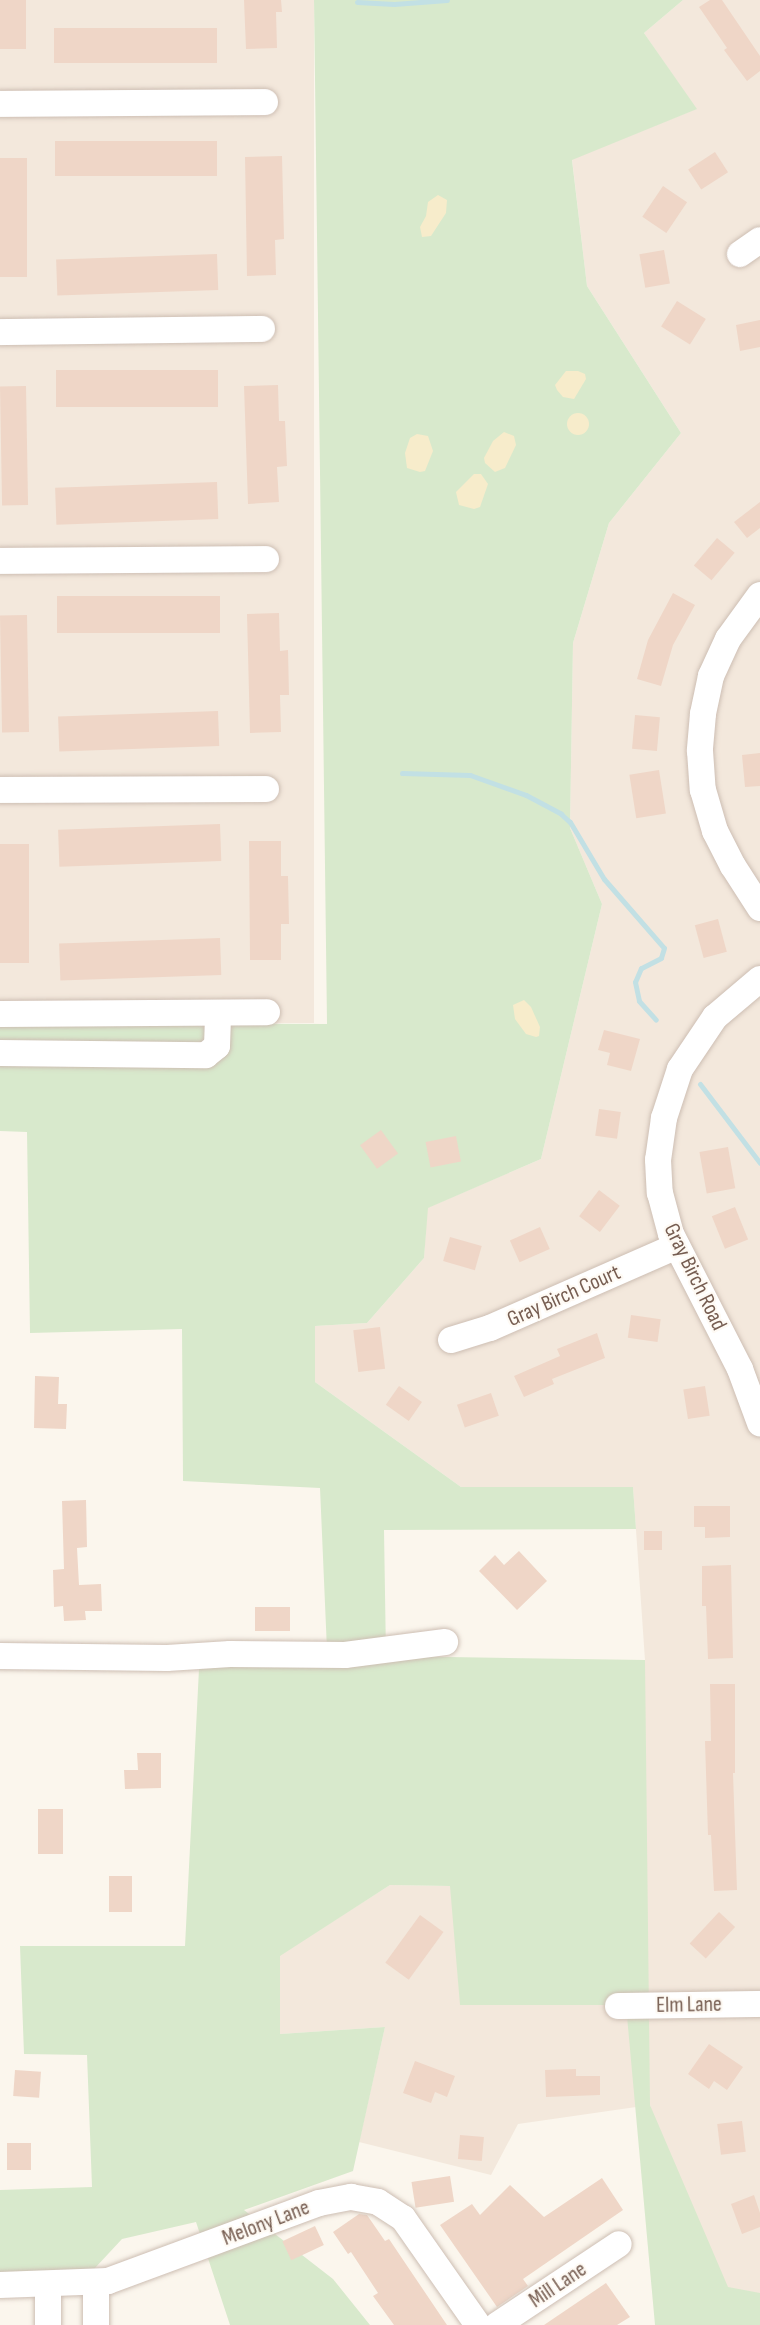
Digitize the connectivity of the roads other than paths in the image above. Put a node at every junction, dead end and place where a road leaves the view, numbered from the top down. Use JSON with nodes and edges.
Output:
{"nodes":[{"id":1,"x":265,"y":102,"type":"dead end"},
{"id":2,"x":0,"y":104,"type":"edge"},
{"id":3,"x":262,"y":329,"type":"dead end"},
{"id":4,"x":0,"y":332,"type":"edge"},
{"id":5,"x":266,"y":559,"type":"dead end"},
{"id":6,"x":0,"y":561,"type":"edge"},
{"id":7,"x":760,"y":595,"type":"edge"},
{"id":8,"x":266,"y":789,"type":"dead end"},
{"id":9,"x":0,"y":790,"type":"edge"},
{"id":10,"x":760,"y":908,"type":"edge"},
{"id":11,"x":760,"y":979,"type":"edge"},
{"id":12,"x":267,"y":1012,"type":"dead end"},
{"id":13,"x":218,"y":1013,"type":"junction"},
{"id":14,"x":0,"y":1014,"type":"edge"},
{"id":15,"x":0,"y":1053,"type":"edge"},
{"id":16,"x":676,"y":1246,"type":"junction"},
{"id":17,"x":451,"y":1340,"type":"dead end"},
{"id":18,"x":760,"y":1423,"type":"edge"},
{"id":19,"x":445,"y":1642,"type":"dead end"},
{"id":20,"x":0,"y":1656,"type":"edge"},
{"id":21,"x":760,"y":2004,"type":"edge"},
{"id":22,"x":618,"y":2006,"type":"dead end"},
{"id":23,"x":618,"y":2244,"type":"dead end"},
{"id":24,"x":96,"y":2283,"type":"junction"},
{"id":25,"x":0,"y":2284,"type":"edge"},
{"id":26,"x":48,"y":2284,"type":"junction"},
{"id":27,"x":48,"y":2325,"type":"edge"},
{"id":28,"x":96,"y":2325,"type":"edge"},
{"id":29,"x":478,"y":2325,"type":"edge"},
{"id":30,"x":497,"y":2325,"type":"edge"}],
"edges":[{"from":1,"to":2,"type":"street"},
{"from":3,"to":4,"type":"street"},
{"from":5,"to":6,"type":"street"},
{"from":7,"to":10,"type":"street"},
{"from":8,"to":9,"type":"street"},
{"from":11,"to":16,"type":"street","name":"Gray Birch Road"},
{"from":12,"to":13,"type":"street"},
{"from":13,"to":14,"type":"street"},
{"from":13,"to":15,"type":"street"},
{"from":16,"to":17,"type":"street","name":"Gray Birch Court"},
{"from":16,"to":18,"type":"street","name":"Gray Birch Road"},
{"from":19,"to":20,"type":"street"},
{"from":21,"to":22,"type":"street","name":"Elm Lane"},
{"from":23,"to":30,"type":"street","name":"Mill Lane"},
{"from":24,"to":26,"type":"street","name":"Melony Lane"},
{"from":24,"to":28,"type":"street"},
{"from":24,"to":29,"type":"street","name":"Melony Lane"},
{"from":25,"to":26,"type":"street","name":"Melony Lane"},
{"from":26,"to":27,"type":"street"}]}
